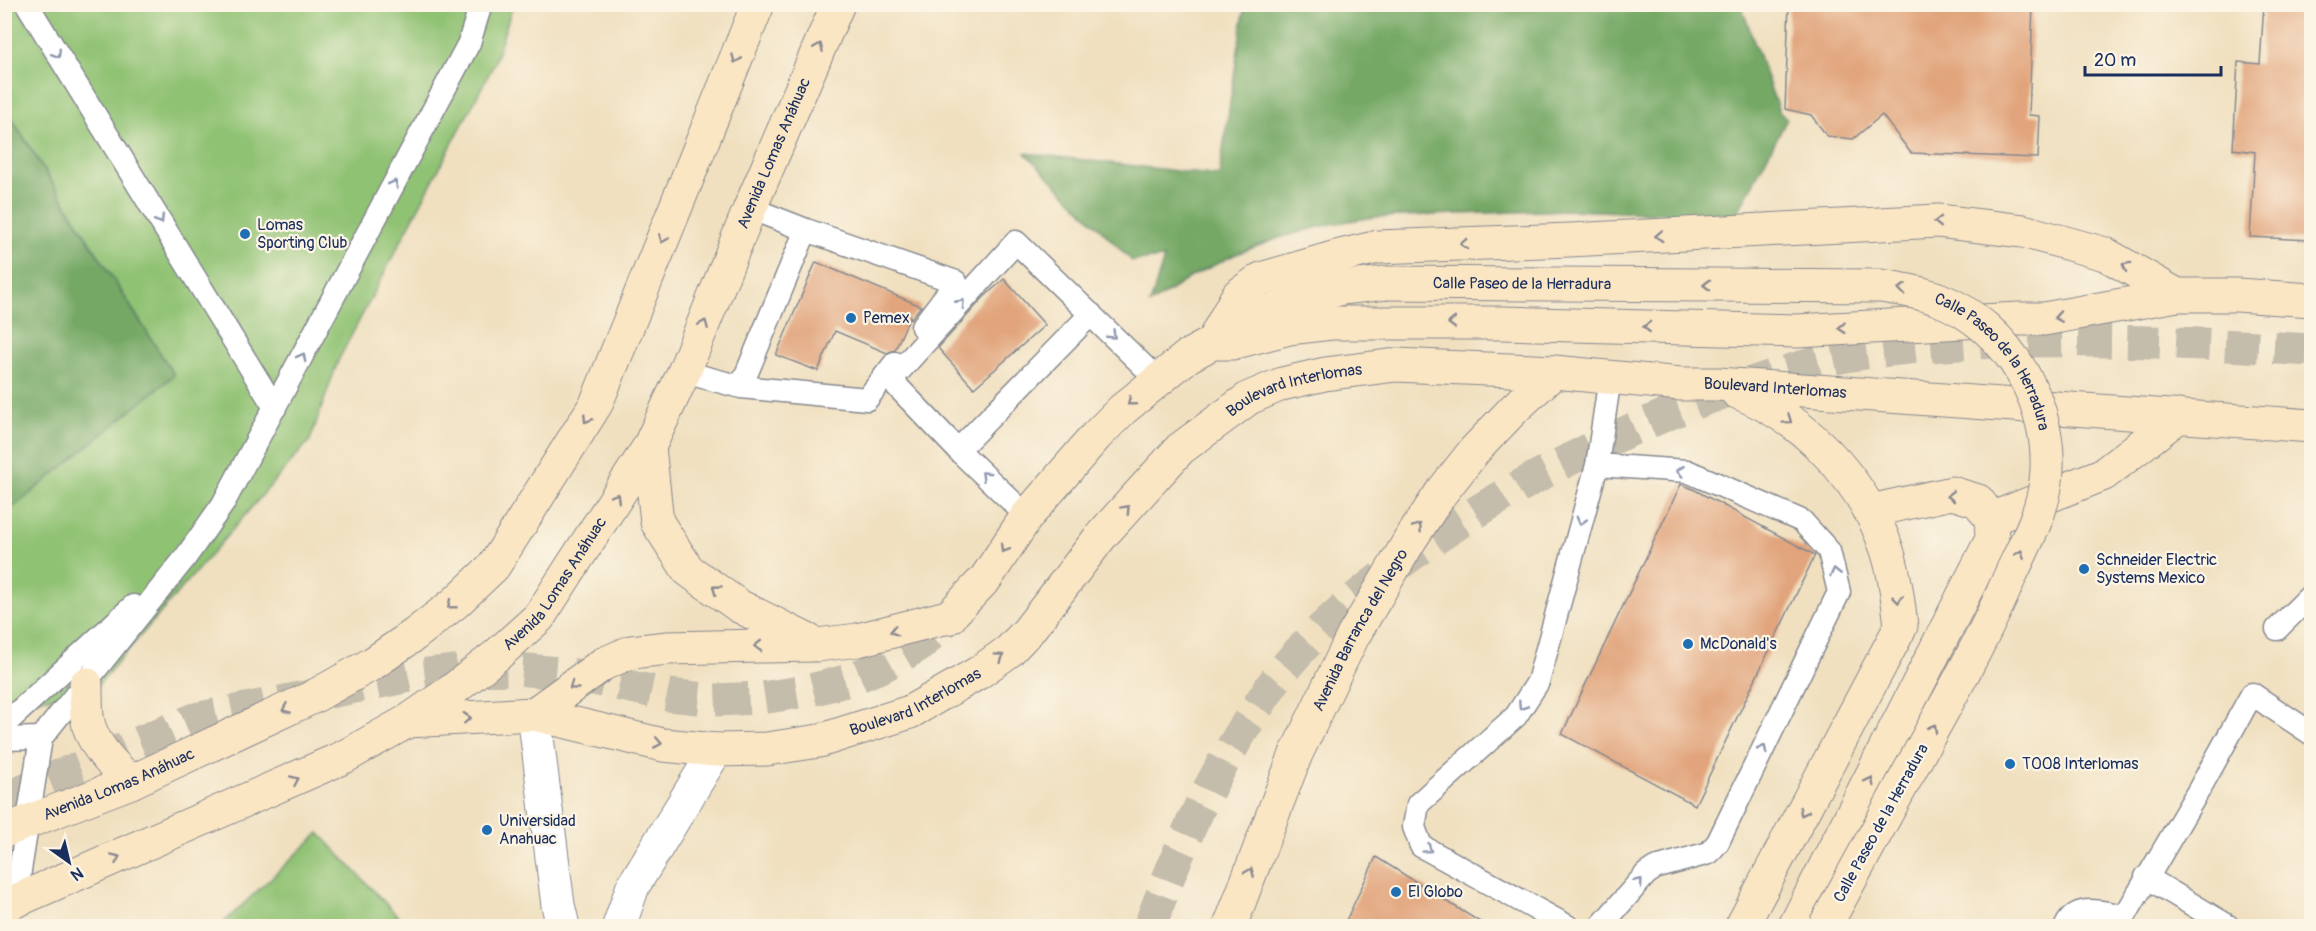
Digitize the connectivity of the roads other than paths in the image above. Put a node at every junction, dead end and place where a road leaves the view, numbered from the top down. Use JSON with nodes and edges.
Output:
{"nodes":[{"id":1,"x":27,"y":4,"type":"edge"},
{"id":2,"x":481,"y":4,"type":"edge"},
{"id":3,"x":758,"y":4,"type":"edge"},
{"id":4,"x":838,"y":4,"type":"edge"},
{"id":5,"x":750,"y":208,"type":"junction"},
{"id":6,"x":806,"y":230,"type":"junction"},
{"id":7,"x":2177,"y":294,"type":"junction"},
{"id":8,"x":2312,"y":300,"type":"edge"},
{"id":9,"x":1090,"y":314,"type":"junction"},
{"id":10,"x":1212,"y":343,"type":"junction"},
{"id":11,"x":684,"y":372,"type":"junction"},
{"id":12,"x":1554,"y":372,"type":"junction"},
{"id":13,"x":1610,"y":377,"type":"junction"},
{"id":14,"x":1158,"y":380,"type":"junction"},
{"id":15,"x":1718,"y":384,"type":"junction"},
{"id":16,"x":741,"y":387,"type":"junction"},
{"id":17,"x":275,"y":408,"type":"junction"},
{"id":18,"x":2179,"y":416,"type":"junction"},
{"id":19,"x":2312,"y":426,"type":"edge"},
{"id":20,"x":649,"y":447,"type":"junction"},
{"id":21,"x":958,"y":450,"type":"junction"},
{"id":22,"x":1597,"y":465,"type":"junction"},
{"id":23,"x":1870,"y":511,"type":"junction"},
{"id":24,"x":1027,"y":516,"type":"junction"},
{"id":25,"x":1991,"y":519,"type":"junction"},
{"id":26,"x":185,"y":558,"type":"junction"},
{"id":27,"x":2312,"y":594,"type":"edge"},
{"id":28,"x":2277,"y":629,"type":"dead end"},
{"id":29,"x":817,"y":645,"type":"junction"},
{"id":30,"x":86,"y":684,"type":"junction"},
{"id":31,"x":534,"y":714,"type":"junction"},
{"id":32,"x":408,"y":721,"type":"junction"},
{"id":33,"x":4,"y":725,"type":"edge"},
{"id":34,"x":2312,"y":734,"type":"edge"},
{"id":35,"x":41,"y":738,"type":"junction"},
{"id":36,"x":4,"y":739,"type":"edge"},
{"id":37,"x":716,"y":750,"type":"junction"},
{"id":38,"x":131,"y":782,"type":"junction"},
{"id":39,"x":15,"y":826,"type":"edge"},
{"id":40,"x":2146,"y":877,"type":"junction"},
{"id":41,"x":10,"y":904,"type":"edge"},
{"id":42,"x":2122,"y":921,"type":"edge"},
{"id":43,"x":563,"y":927,"type":"edge"},
{"id":44,"x":619,"y":927,"type":"edge"},
{"id":45,"x":1230,"y":927,"type":"edge"},
{"id":46,"x":1567,"y":927,"type":"edge"},
{"id":47,"x":1601,"y":927,"type":"edge"},
{"id":48,"x":1742,"y":927,"type":"edge"},
{"id":49,"x":1795,"y":927,"type":"edge"},
{"id":50,"x":1825,"y":927,"type":"edge"},
{"id":51,"x":2066,"y":927,"type":"edge"},
{"id":52,"x":2228,"y":927,"type":"edge"}],
"edges":[{"from":1,"to":17,"type":"lane","one_way":true},
{"from":17,"to":2,"type":"lane","one_way":true},
{"from":3,"to":38,"type":"main road","name":"Avenida Lomas Anáhuac","one_way":true},
{"from":5,"to":4,"type":"main road","name":"Avenida Lomas Anáhuac","one_way":true},
{"from":5,"to":6,"type":"lane"},
{"from":11,"to":5,"type":"main road","name":"Avenida Lomas Anáhuac","one_way":true},
{"from":6,"to":16,"type":"lane"},
{"from":6,"to":16,"type":"lane"},
{"from":7,"to":8,"type":"main road"},
{"from":7,"to":10,"type":"main road","one_way":true},
{"from":7,"to":10,"type":"main road","one_way":true},
{"from":9,"to":14,"type":"lane","one_way":true},
{"from":9,"to":21,"type":"lane"},
{"from":21,"to":9,"type":"lane","one_way":true},
{"from":10,"to":14,"type":"main road"},
{"from":50,"to":10,"type":"main road","name":"Calle Paseo de la Herradura","one_way":true,"bridge":true},
{"from":11,"to":16,"type":"lane"},
{"from":11,"to":20,"type":"main road","name":"Avenida Lomas Anáhuac"},
{"from":12,"to":13,"type":"main road","name":"Boulevard Interlomas"},
{"from":37,"to":12,"type":"main road","name":"Boulevard Interlomas","one_way":true},
{"from":45,"to":12,"type":"main road","name":"Avenida Barranca del Negro","one_way":true},
{"from":13,"to":15,"type":"main road","name":"Boulevard Interlomas"},
{"from":13,"to":22,"type":"lane"},
{"from":14,"to":24,"type":"main road","one_way":true},
{"from":15,"to":18,"type":"main road","name":"Boulevard Interlomas"},
{"from":15,"to":23,"type":"main road","one_way":true},
{"from":17,"to":26,"type":"lane"},
{"from":18,"to":19,"type":"main road","name":"Boulevard Interlomas"},
{"from":18,"to":25,"type":"main road"},
{"from":29,"to":20,"type":"main road","one_way":true},
{"from":32,"to":20,"type":"main road","name":"Avenida Lomas Anáhuac","one_way":true},
{"from":24,"to":21,"type":"lane","one_way":true},
{"from":22,"to":46,"type":"lane","one_way":true},
{"from":47,"to":22,"type":"lane","one_way":true},
{"from":25,"to":23,"type":"main road","one_way":true},
{"from":23,"to":48,"type":"main road","one_way":true},
{"from":24,"to":29,"type":"main road","one_way":true},
{"from":49,"to":25,"type":"main road","one_way":true},
{"from":26,"to":30,"type":"lane"},
{"from":26,"to":33,"type":"lane"},
{"from":27,"to":28,"type":"lane"},
{"from":29,"to":31,"type":"main road","one_way":true},
{"from":30,"to":35,"type":"lane"},
{"from":30,"to":38,"type":"main road"},
{"from":32,"to":31,"type":"main road","name":"Boulevard Interlomas","one_way":true},
{"from":31,"to":37,"type":"main road","name":"Boulevard Interlomas","one_way":true},
{"from":31,"to":43,"type":"street"},
{"from":41,"to":32,"type":"main road","name":"Avenida Lomas Anáhuac","one_way":true},
{"from":34,"to":40,"type":"lane"},
{"from":35,"to":36,"type":"lane"},
{"from":35,"to":39,"type":"lane"},
{"from":37,"to":44,"type":"street"},
{"from":38,"to":39,"type":"main road","name":"Avenida Lomas Anáhuac"},
{"from":39,"to":41,"type":"lane"},
{"from":40,"to":42,"type":"lane"},
{"from":40,"to":52,"type":"lane"},
{"from":42,"to":51,"type":"lane"}]}
